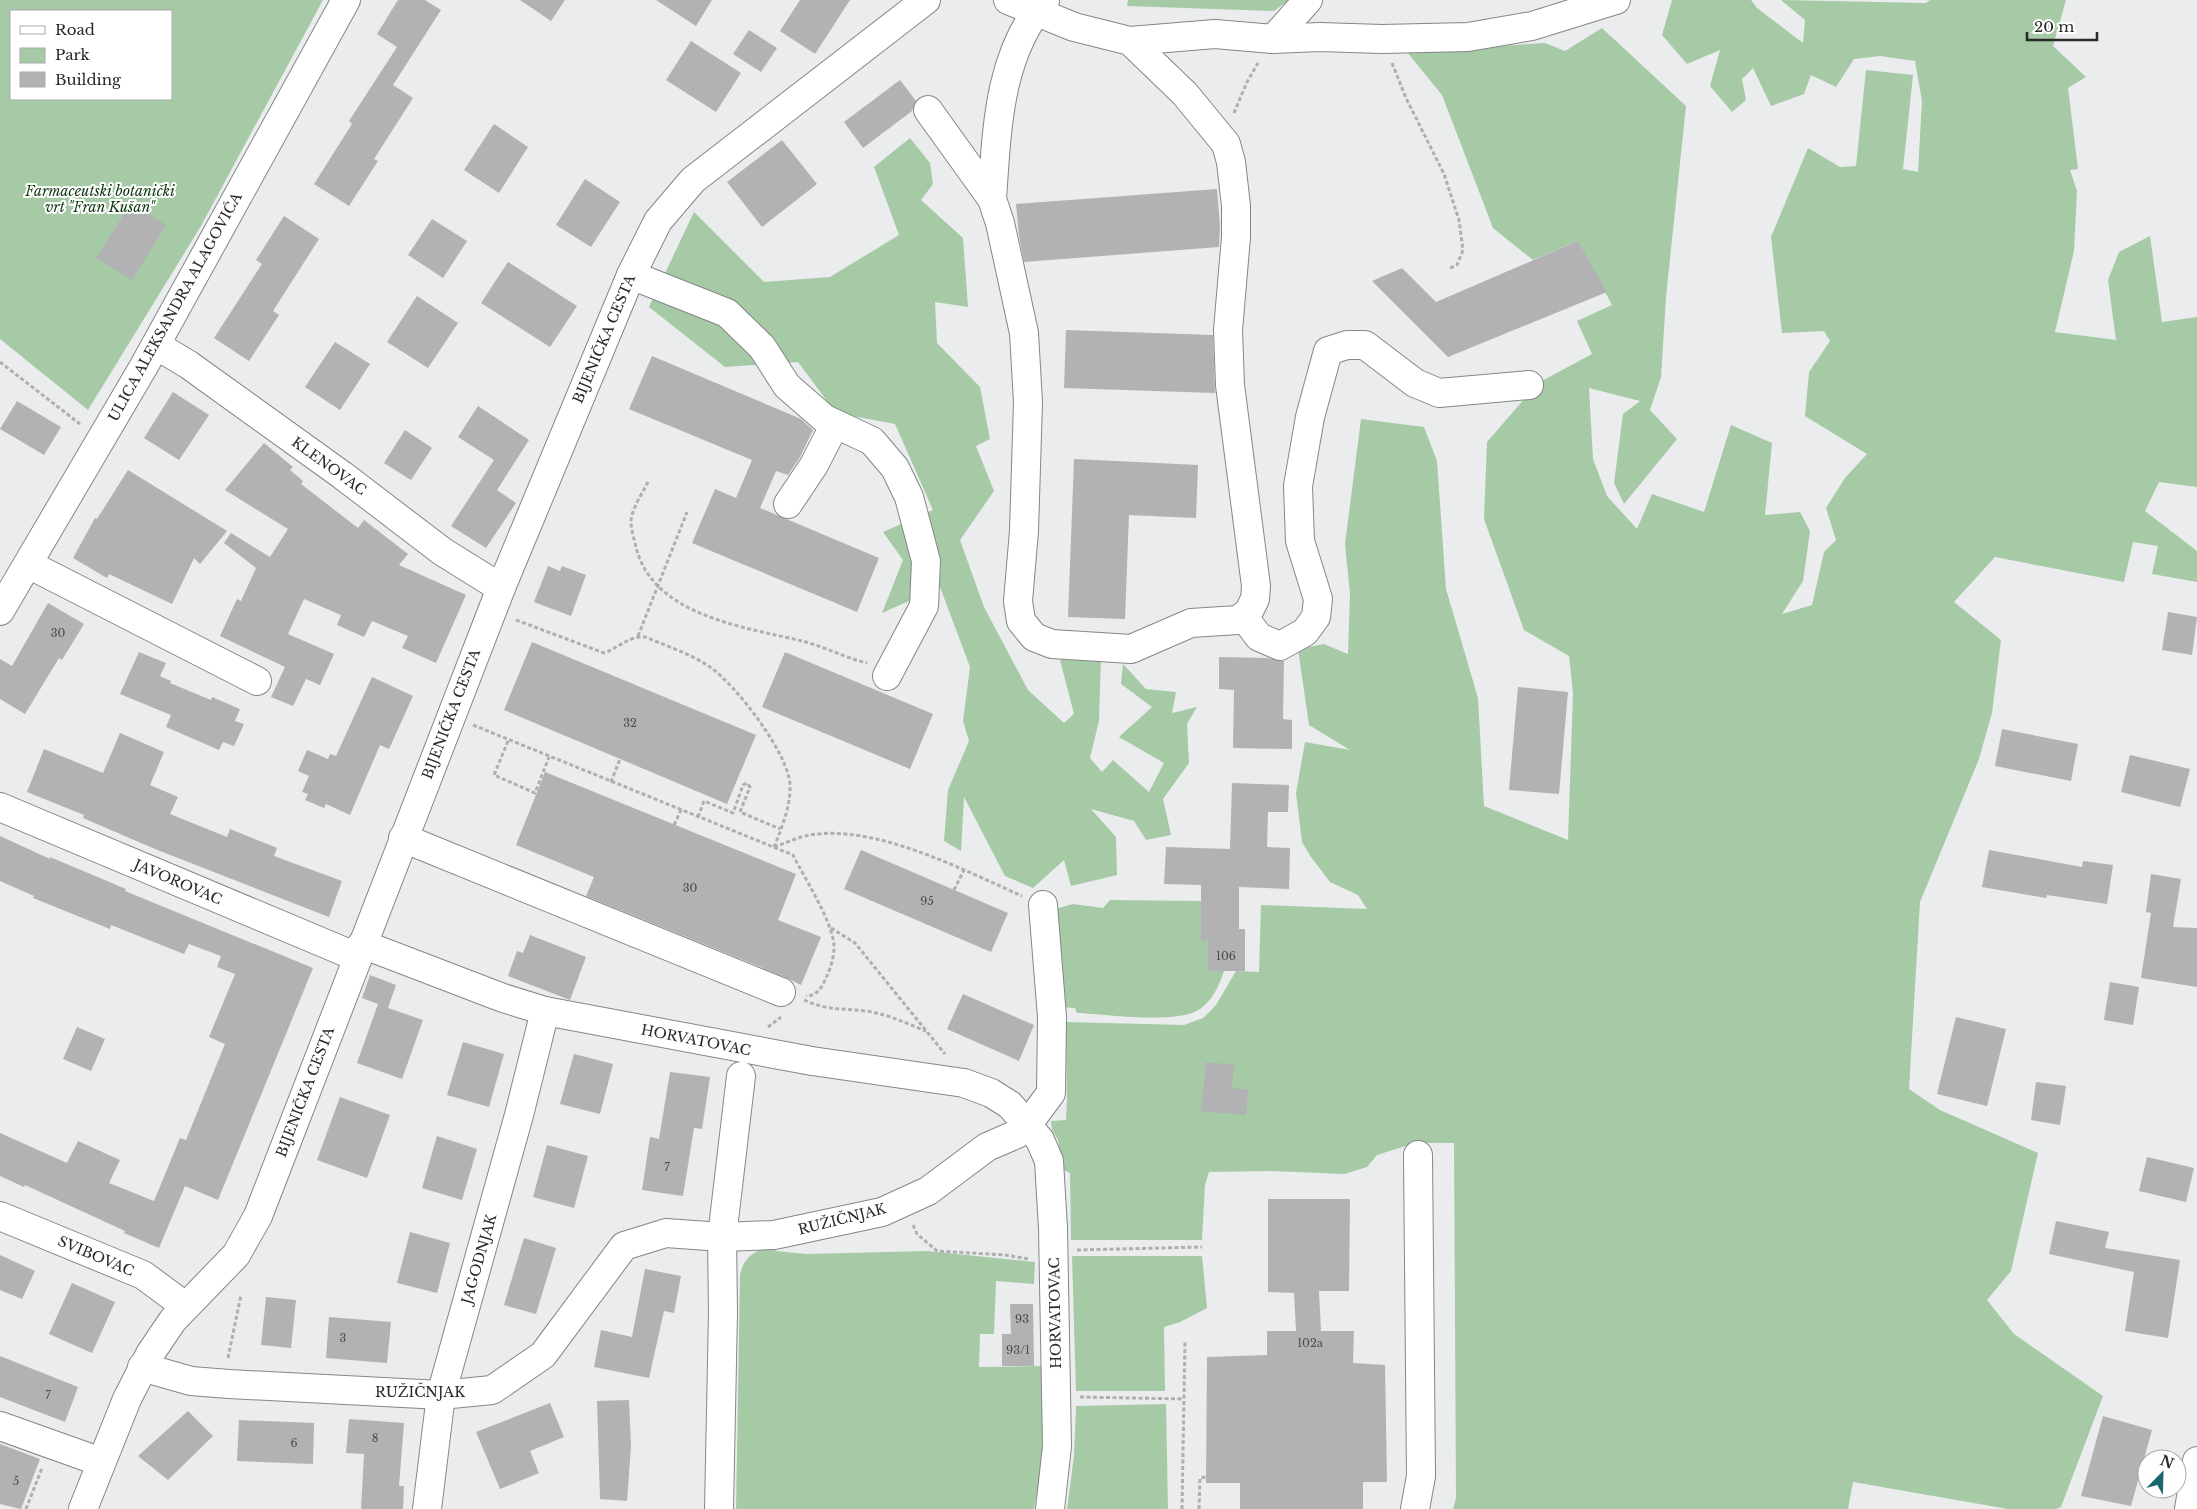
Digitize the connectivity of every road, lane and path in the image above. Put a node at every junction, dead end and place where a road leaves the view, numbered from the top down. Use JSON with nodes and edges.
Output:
{"nodes":[{"id":1,"x":346,"y":0,"type":"edge"},
{"id":2,"x":926,"y":0,"type":"edge"},
{"id":3,"x":1008,"y":0,"type":"edge"},
{"id":4,"x":1308,"y":0,"type":"edge"},
{"id":5,"x":1616,"y":0,"type":"edge"},
{"id":6,"x":1040,"y":6,"type":"edge"},
{"id":7,"x":1273,"y":39,"type":"junction"},
{"id":8,"x":1382,"y":39,"type":"junction"},
{"id":9,"x":1130,"y":41,"type":"junction"},
{"id":10,"x":928,"y":110,"type":"dead end"},
{"id":11,"x":1226,"y":144,"type":"junction"},
{"id":12,"x":992,"y":199,"type":"junction"},
{"id":13,"x":1448,"y":270,"type":"dead end"},
{"id":14,"x":631,"y":275,"type":"junction"},
{"id":15,"x":156,"y":345,"type":"junction"},
{"id":16,"x":0,"y":362,"type":"edge"},
{"id":17,"x":1529,"y":385,"type":"dead end"},
{"id":18,"x":835,"y":424,"type":"junction"},
{"id":19,"x":85,"y":428,"type":"dead end"},
{"id":20,"x":648,"y":482,"type":"dead end"},
{"id":21,"x":788,"y":504,"type":"dead end"},
{"id":22,"x":687,"y":512,"type":"dead end"},
{"id":23,"x":28,"y":564,"type":"junction"},
{"id":24,"x":658,"y":587,"type":"junction"},
{"id":25,"x":497,"y":599,"type":"junction"},
{"id":26,"x":0,"y":611,"type":"edge"},
{"id":27,"x":1243,"y":616,"type":"junction"},
{"id":28,"x":638,"y":636,"type":"junction"},
{"id":29,"x":890,"y":670,"type":"joint"},
{"id":30,"x":257,"y":681,"type":"dead end"},
{"id":31,"x":466,"y":722,"type":"dead end"},
{"id":32,"x":508,"y":741,"type":"junction"},
{"id":33,"x":549,"y":757,"type":"junction"},
{"id":34,"x":620,"y":759,"type":"dead end"},
{"id":35,"x":611,"y":782,"type":"junction"},
{"id":36,"x":0,"y":807,"type":"edge"},
{"id":37,"x":681,"y":810,"type":"junction"},
{"id":38,"x":698,"y":817,"type":"junction"},
{"id":39,"x":674,"y":825,"type":"dead end"},
{"id":40,"x":780,"y":829,"type":"junction"},
{"id":41,"x":403,"y":838,"type":"junction"},
{"id":42,"x":774,"y":848,"type":"junction"},
{"id":43,"x":964,"y":870,"type":"junction"},
{"id":44,"x":954,"y":890,"type":"dead end"},
{"id":45,"x":1043,"y":905,"type":"joint"},
{"id":46,"x":830,"y":928,"type":"junction"},
{"id":47,"x":360,"y":950,"type":"junction"},
{"id":48,"x":781,"y":992,"type":"dead end"},
{"id":49,"x":545,"y":1011,"type":"junction"},
{"id":50,"x":926,"y":1031,"type":"junction"},
{"id":51,"x":950,"y":1058,"type":"dead end"},
{"id":52,"x":741,"y":1076,"type":"dead end"},
{"id":53,"x":1028,"y":1124,"type":"junction"},
{"id":54,"x":1418,"y":1156,"type":"dead end"},
{"id":55,"x":901,"y":1203,"type":"junction"},
{"id":56,"x":0,"y":1216,"type":"edge"},
{"id":57,"x":722,"y":1237,"type":"junction"},
{"id":58,"x":1202,"y":1247,"type":"dead end"},
{"id":59,"x":1067,"y":1250,"type":"dead end"},
{"id":60,"x":1035,"y":1261,"type":"dead end"},
{"id":61,"x":241,"y":1295,"type":"dead end"},
{"id":62,"x":185,"y":1306,"type":"junction"},
{"id":63,"x":1185,"y":1341,"type":"dead end"},
{"id":64,"x":142,"y":1366,"type":"junction"},
{"id":65,"x":226,"y":1367,"type":"dead end"},
{"id":66,"x":441,"y":1394,"type":"junction"},
{"id":67,"x":1084,"y":1397,"type":"dead end"},
{"id":68,"x":1184,"y":1399,"type":"junction"},
{"id":69,"x":0,"y":1426,"type":"edge"},
{"id":70,"x":52,"y":1444,"type":"junction"},
{"id":71,"x":2197,"y":1461,"type":"edge"},
{"id":72,"x":101,"y":1462,"type":"junction"},
{"id":73,"x":1206,"y":1478,"type":"dead end"},
{"id":74,"x":26,"y":1509,"type":"edge"},
{"id":75,"x":83,"y":1509,"type":"edge"},
{"id":76,"x":427,"y":1509,"type":"edge"},
{"id":77,"x":719,"y":1509,"type":"edge"},
{"id":78,"x":1050,"y":1509,"type":"edge"},
{"id":79,"x":1182,"y":1509,"type":"edge"},
{"id":80,"x":1200,"y":1509,"type":"edge"},
{"id":81,"x":1416,"y":1509,"type":"edge"},
{"id":82,"x":2188,"y":1509,"type":"edge"}],
"edges":[{"from":1,"to":15,"type":"street","name":"ULICA ALEKSANDRA ALAGOVIĆA"},
{"from":2,"to":14,"type":"street","name":"BIJENIČKA CESTA"},
{"from":3,"to":6,"type":"street"},
{"from":4,"to":7,"type":"street"},
{"from":5,"to":8,"type":"street"},
{"from":6,"to":9,"type":"street"},
{"from":6,"to":12,"type":"street"},
{"from":7,"to":8,"type":"street"},
{"from":7,"to":9,"type":"street"},
{"from":7,"to":11,"type":"path"},
{"from":8,"to":13,"type":"path"},
{"from":9,"to":11,"type":"street"},
{"from":10,"to":12,"type":"street"},
{"from":11,"to":27,"type":"street"},
{"from":12,"to":27,"type":"street"},
{"from":14,"to":18,"type":"street"},
{"from":14,"to":25,"type":"street","name":"BIJENIČKA CESTA"},
{"from":15,"to":23,"type":"street","name":"ULICA ALEKSANDRA ALAGOVIĆA"},
{"from":15,"to":25,"type":"street","name":"KLENOVAC"},
{"from":16,"to":19,"type":"path"},
{"from":17,"to":27,"type":"street"},
{"from":18,"to":21,"type":"street"},
{"from":18,"to":29,"type":"street"},
{"from":20,"to":24,"type":"path"},
{"from":22,"to":24,"type":"path"},
{"from":23,"to":26,"type":"street","name":"ULICA ALEKSANDRA ALAGOVIĆA"},
{"from":23,"to":30,"type":"street"},
{"from":24,"to":28,"type":"path"},
{"from":24,"to":29,"type":"path"},
{"from":25,"to":28,"type":"path"},
{"from":25,"to":41,"type":"street","name":"BIJENIČKA CESTA"},
{"from":28,"to":40,"type":"path"},
{"from":31,"to":32,"type":"path"},
{"from":32,"to":33,"type":"path"},
{"from":32,"to":33,"type":"path"},
{"from":33,"to":35,"type":"path"},
{"from":34,"to":35,"type":"path"},
{"from":35,"to":37,"type":"path"},
{"from":36,"to":47,"type":"street","name":"JAVOROVAC"},
{"from":37,"to":38,"type":"path"},
{"from":37,"to":39,"type":"path"},
{"from":38,"to":40,"type":"path"},
{"from":38,"to":42,"type":"path"},
{"from":40,"to":42,"type":"path"},
{"from":41,"to":47,"type":"street","name":"BIJENIČKA CESTA"},
{"from":41,"to":48,"type":"street"},
{"from":42,"to":43,"type":"path"},
{"from":42,"to":46,"type":"path"},
{"from":43,"to":44,"type":"path"},
{"from":43,"to":45,"type":"path"},
{"from":45,"to":53,"type":"street"},
{"from":46,"to":50,"type":"path"},
{"from":46,"to":50,"type":"path"},
{"from":47,"to":49,"type":"street","name":"HORVATOVAC"},
{"from":47,"to":62,"type":"street","name":"BIJENIČKA CESTA"},
{"from":49,"to":53,"type":"street","name":"HORVATOVAC"},
{"from":49,"to":66,"type":"street","name":"JAGODNJAK"},
{"from":50,"to":51,"type":"path"},
{"from":52,"to":57,"type":"street"},
{"from":53,"to":55,"type":"street","name":"RUŽIČNJAK"},
{"from":53,"to":78,"type":"street","name":"HORVATOVAC"},
{"from":54,"to":81,"type":"street"},
{"from":55,"to":57,"type":"street","name":"RUŽIČNJAK"},
{"from":55,"to":60,"type":"path"},
{"from":56,"to":62,"type":"street","name":"SVIBOVAC"},
{"from":57,"to":66,"type":"street","name":"RUŽIČNJAK"},
{"from":57,"to":77,"type":"street"},
{"from":58,"to":59,"type":"path"},
{"from":61,"to":65,"type":"path"},
{"from":62,"to":64,"type":"street","name":"BIJENIČKA CESTA"},
{"from":63,"to":68,"type":"path"},
{"from":64,"to":66,"type":"street","name":"RUŽIČNJAK"},
{"from":64,"to":72,"type":"street","name":"BIJENIČKA CESTA"},
{"from":66,"to":76,"type":"street","name":"JAGODNJAK"},
{"from":67,"to":68,"type":"path"},
{"from":68,"to":79,"type":"path"},
{"from":69,"to":70,"type":"street"},
{"from":70,"to":72,"type":"street"},
{"from":70,"to":74,"type":"path"},
{"from":71,"to":82,"type":"street"},
{"from":72,"to":75,"type":"street","name":"BIJENIČKA CESTA"},
{"from":73,"to":80,"type":"path"}]}
